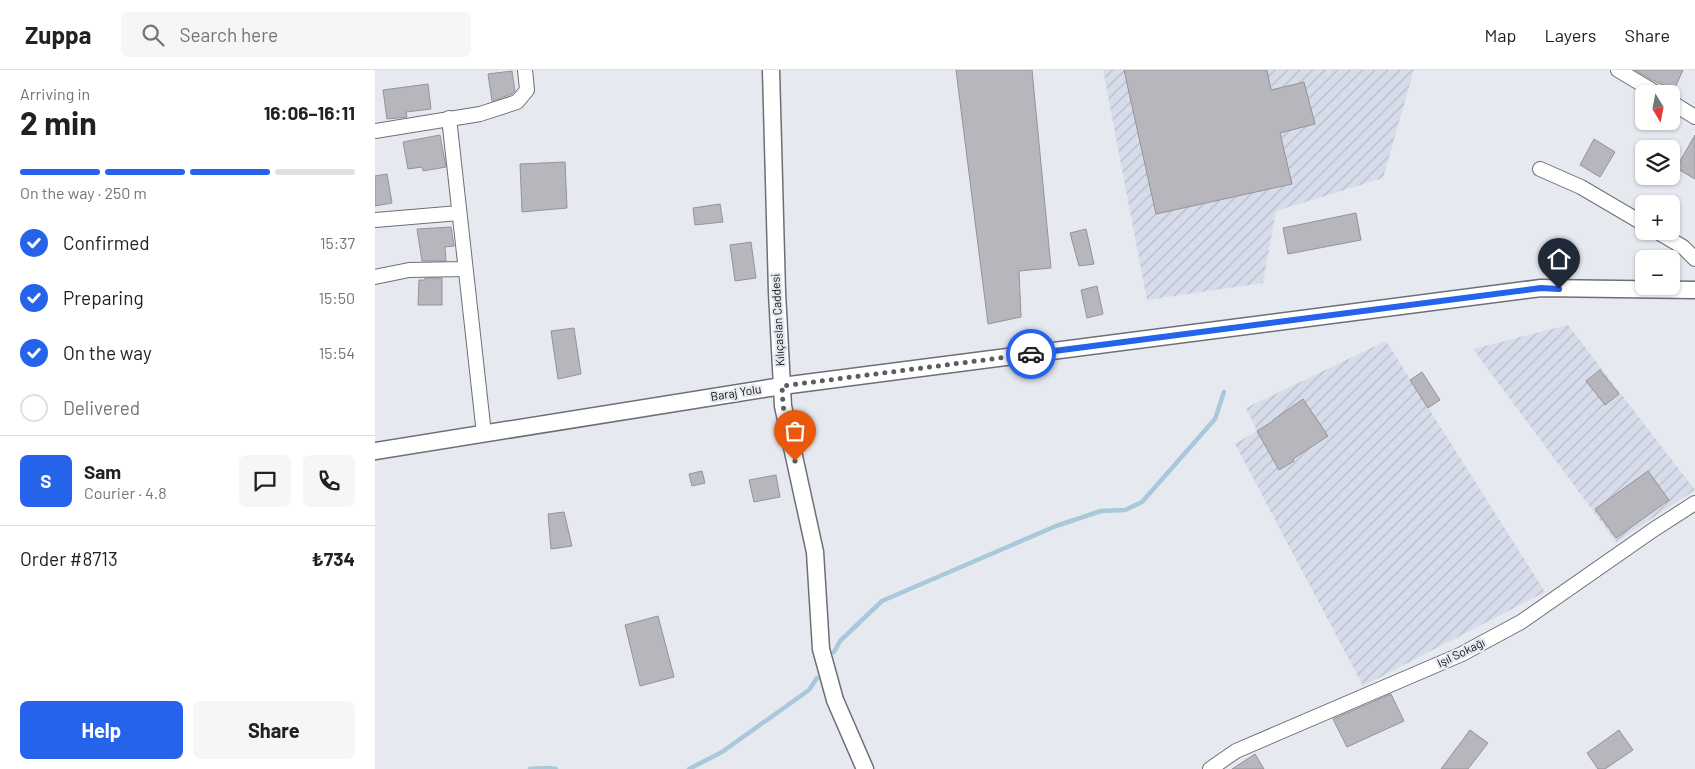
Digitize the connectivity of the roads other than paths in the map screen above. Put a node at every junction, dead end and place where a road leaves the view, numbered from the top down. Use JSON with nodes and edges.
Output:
{"nodes":[{"id":1,"x":525,"y":70,"type":"edge"},
{"id":2,"x":771,"y":70,"type":"edge"},
{"id":3,"x":1618,"y":70,"type":"edge"},
{"id":4,"x":1643,"y":85,"type":"edge"},
{"id":5,"x":1680,"y":108,"type":"edge"},
{"id":6,"x":1695,"y":117,"type":"edge"},
{"id":7,"x":449,"y":118,"type":"junction"},
{"id":8,"x":375,"y":131,"type":"edge"},
{"id":9,"x":1540,"y":169,"type":"dead end"},
{"id":10,"x":459,"y":213,"type":"junction"},
{"id":11,"x":1635,"y":219,"type":"edge"},
{"id":12,"x":375,"y":220,"type":"edge"},
{"id":13,"x":1671,"y":240,"type":"edge"},
{"id":14,"x":1695,"y":259,"type":"edge"},
{"id":15,"x":465,"y":269,"type":"junction"},
{"id":16,"x":375,"y":277,"type":"edge"},
{"id":17,"x":1695,"y":290,"type":"edge"},
{"id":18,"x":782,"y":386,"type":"junction"},
{"id":19,"x":485,"y":434,"type":"junction"},
{"id":20,"x":375,"y":451,"type":"edge"},
{"id":21,"x":1695,"y":504,"type":"edge"},
{"id":22,"x":865,"y":769,"type":"edge"},
{"id":23,"x":1210,"y":769,"type":"edge"}],
"edges":[{"from":1,"to":7,"type":"street"},
{"from":2,"to":18,"type":"street","name":"Kılıçaslan Caddesi"},
{"from":3,"to":4,"type":"street"},
{"from":5,"to":6,"type":"street"},
{"from":7,"to":8,"type":"street"},
{"from":7,"to":10,"type":"street"},
{"from":9,"to":11,"type":"street"},
{"from":10,"to":12,"type":"street"},
{"from":10,"to":15,"type":"street"},
{"from":13,"to":14,"type":"street"},
{"from":15,"to":16,"type":"street"},
{"from":15,"to":19,"type":"street"},
{"from":17,"to":18,"type":"street","name":"Baraj Yolu"},
{"from":18,"to":19,"type":"street","name":"Baraj Yolu"},
{"from":18,"to":22,"type":"street","name":"Kılıçaslan Caddesi"},
{"from":19,"to":20,"type":"street","name":"Baraj Yolu"},
{"from":21,"to":23,"type":"street","name":"Işıl Sokağı"}]}
